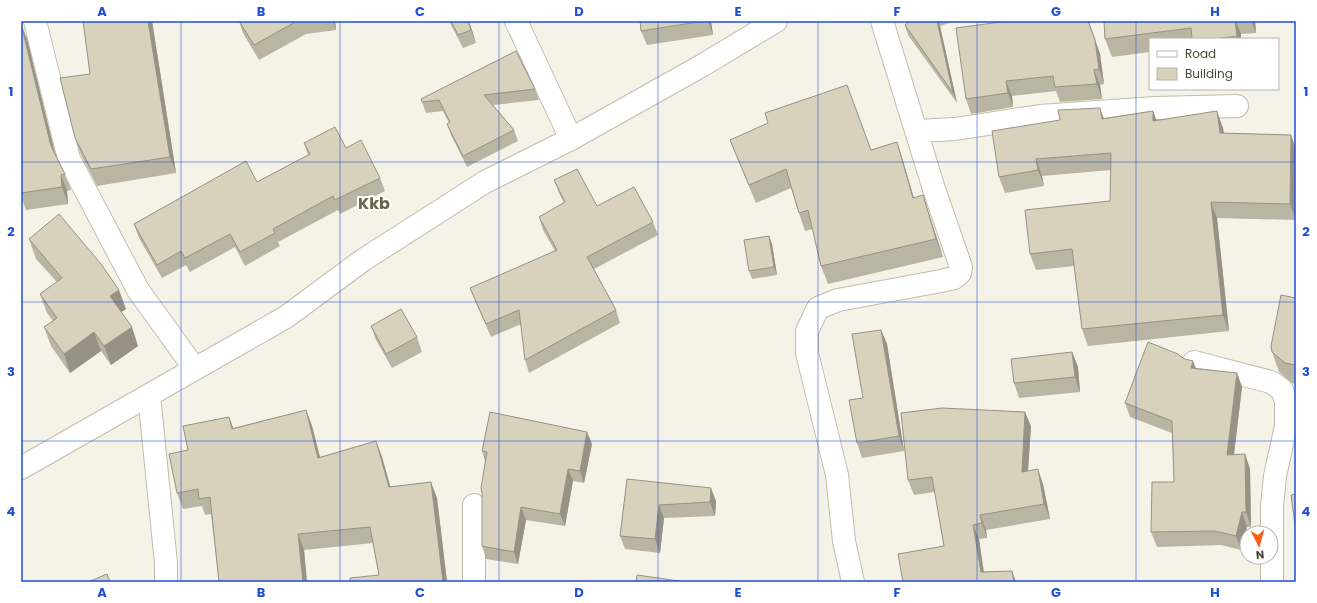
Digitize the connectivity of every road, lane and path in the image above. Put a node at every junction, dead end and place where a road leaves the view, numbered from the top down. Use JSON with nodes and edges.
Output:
{"nodes":[{"id":1,"x":35,"y":21,"type":"edge"},
{"id":2,"x":516,"y":21,"type":"edge"},
{"id":3,"x":776,"y":21,"type":"edge"},
{"id":4,"x":882,"y":21,"type":"edge"},
{"id":5,"x":1237,"y":106,"type":"dead end"},
{"id":6,"x":917,"y":131,"type":"junction"},
{"id":7,"x":571,"y":139,"type":"junction"},
{"id":8,"x":1194,"y":362,"type":"edge"},
{"id":9,"x":195,"y":369,"type":"junction"},
{"id":10,"x":149,"y":395,"type":"junction"},
{"id":11,"x":21,"y":468,"type":"edge"},
{"id":12,"x":474,"y":505,"type":"dead end"},
{"id":13,"x":166,"y":582,"type":"edge"},
{"id":14,"x":474,"y":582,"type":"edge"},
{"id":15,"x":853,"y":582,"type":"edge"},
{"id":16,"x":1272,"y":582,"type":"edge"}],
"edges":[{"from":1,"to":9,"type":"street"},
{"from":2,"to":7,"type":"street"},
{"from":3,"to":7,"type":"street"},
{"from":4,"to":6,"type":"street"},
{"from":5,"to":6,"type":"street"},
{"from":6,"to":15,"type":"street"},
{"from":7,"to":9,"type":"street"},
{"from":8,"to":16,"type":"street"},
{"from":9,"to":10,"type":"street"},
{"from":10,"to":11,"type":"street"},
{"from":10,"to":13,"type":"street"},
{"from":12,"to":14,"type":"street"}]}
